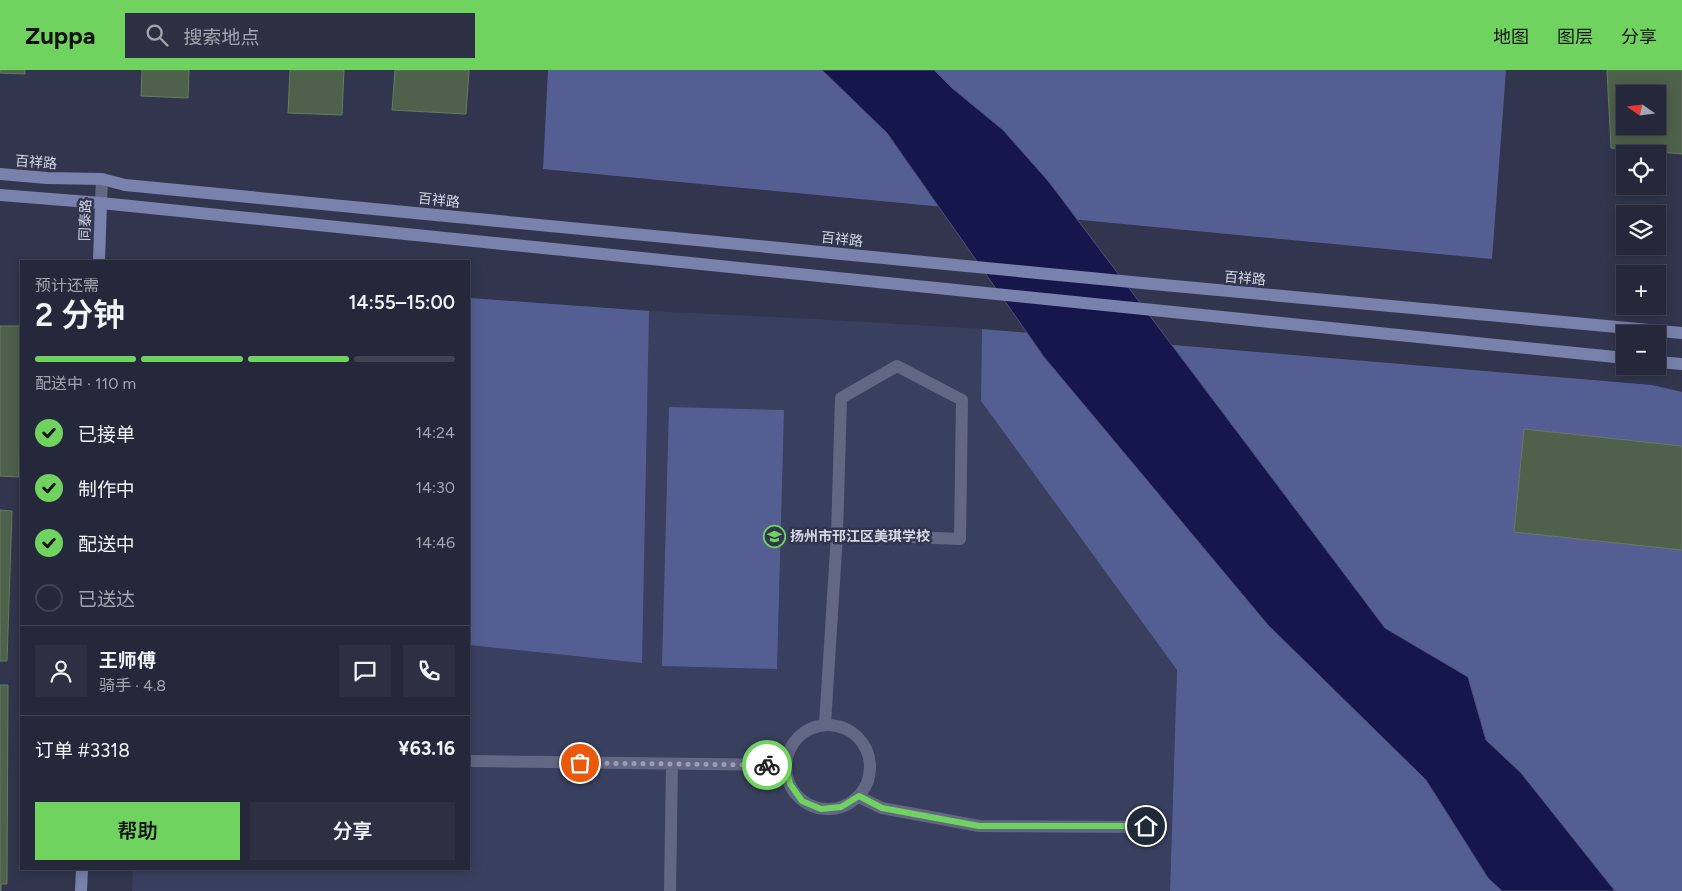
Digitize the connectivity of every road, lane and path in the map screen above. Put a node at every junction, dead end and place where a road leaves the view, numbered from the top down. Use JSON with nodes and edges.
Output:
{"nodes":[{"id":1,"x":0,"y":174,"type":"edge"},
{"id":2,"x":102,"y":179,"type":"junction"},
{"id":3,"x":0,"y":195,"type":"edge"},
{"id":4,"x":101,"y":203,"type":"junction"},
{"id":5,"x":99,"y":260,"type":"edge"},
{"id":6,"x":1682,"y":333,"type":"edge"},
{"id":7,"x":1616,"y":357,"type":"edge"},
{"id":8,"x":1666,"y":363,"type":"edge"},
{"id":9,"x":1682,"y":364,"type":"edge"},
{"id":10,"x":837,"y":534,"type":"junction"},
{"id":11,"x":825,"y":724,"type":"junction"},
{"id":12,"x":470,"y":761,"type":"edge"},
{"id":13,"x":672,"y":764,"type":"junction"},
{"id":14,"x":786,"y":765,"type":"junction"},
{"id":15,"x":859,"y":796,"type":"junction"},
{"id":16,"x":1146,"y":826,"type":"dead end"},
{"id":17,"x":82,"y":870,"type":"edge"},
{"id":18,"x":81,"y":891,"type":"edge"},
{"id":19,"x":670,"y":891,"type":"edge"}],
"edges":[{"from":1,"to":2,"type":"street","name":"百祥路"},
{"from":2,"to":4,"type":"street","name":"同泰路"},
{"from":2,"to":6,"type":"street","name":"百祥路"},
{"from":3,"to":4,"type":"street"},
{"from":4,"to":5,"type":"street","name":"同泰路"},
{"from":4,"to":7,"type":"street"},
{"from":8,"to":9,"type":"street"},
{"from":10,"to":10,"type":"street"},
{"from":10,"to":11,"type":"street"},
{"from":11,"to":14,"type":"street"},
{"from":11,"to":15,"type":"street"},
{"from":12,"to":13,"type":"street"},
{"from":13,"to":14,"type":"street"},
{"from":13,"to":19,"type":"street"},
{"from":14,"to":15,"type":"street"},
{"from":15,"to":16,"type":"street"},
{"from":17,"to":18,"type":"street"}]}
